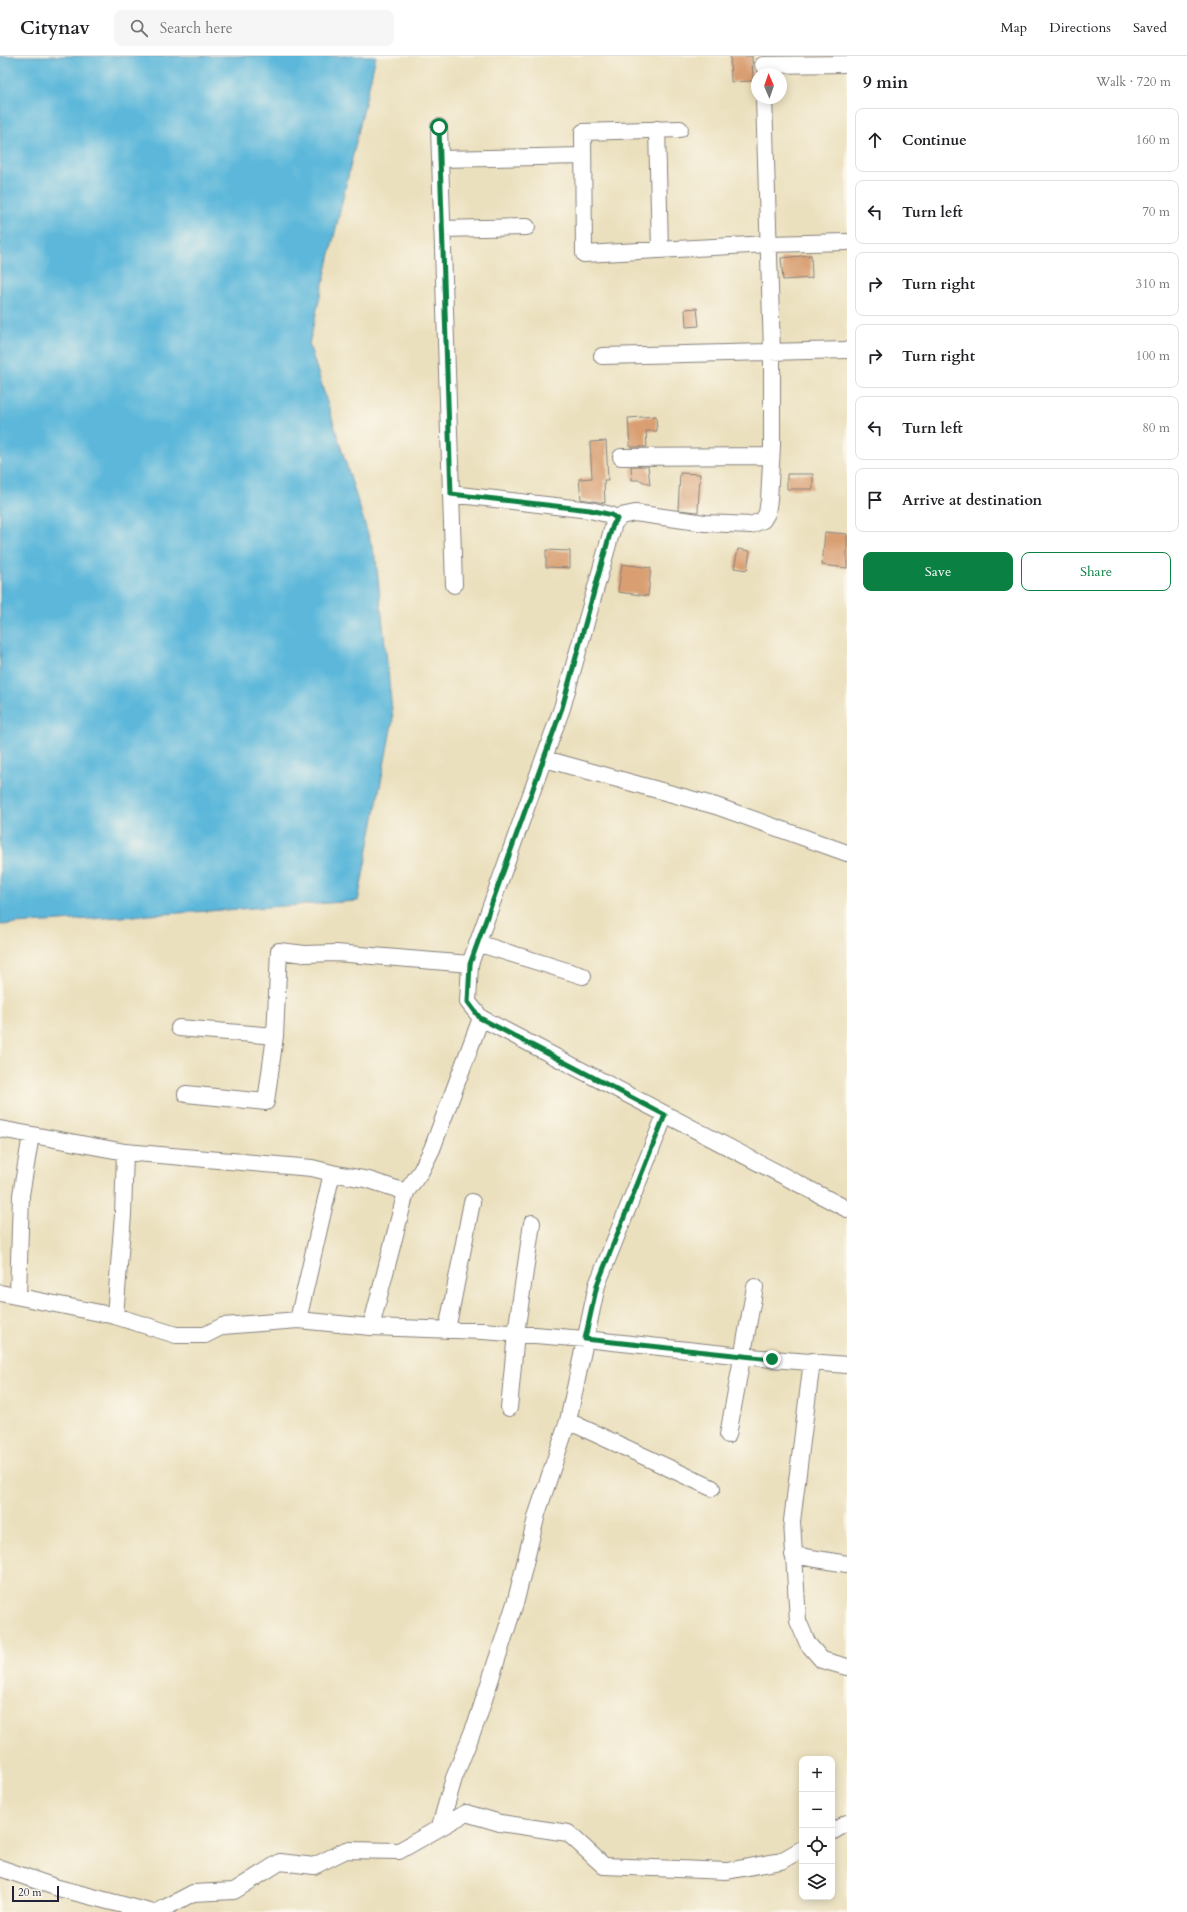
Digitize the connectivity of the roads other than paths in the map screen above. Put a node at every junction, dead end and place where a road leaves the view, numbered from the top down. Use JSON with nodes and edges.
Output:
{"nodes":[{"id":1,"x":847,"y":64,"type":"edge"},
{"id":2,"x":763,"y":65,"type":"edge"},
{"id":3,"x":764,"y":104,"type":"edge"},
{"id":4,"x":439,"y":127,"type":"dead end"},
{"id":5,"x":657,"y":129,"type":"junction"},
{"id":6,"x":680,"y":129,"type":"dead end"},
{"id":7,"x":583,"y":156,"type":"junction"},
{"id":8,"x":440,"y":159,"type":"junction"},
{"id":9,"x":526,"y":227,"type":"dead end"},
{"id":10,"x":442,"y":229,"type":"junction"},
{"id":11,"x":847,"y":242,"type":"edge"},
{"id":12,"x":769,"y":244,"type":"junction"},
{"id":13,"x":660,"y":250,"type":"junction"},
{"id":14,"x":847,"y":350,"type":"edge"},
{"id":15,"x":772,"y":352,"type":"junction"},
{"id":16,"x":602,"y":356,"type":"dead end"},
{"id":17,"x":771,"y":456,"type":"junction"},
{"id":18,"x":621,"y":458,"type":"dead end"},
{"id":19,"x":451,"y":494,"type":"junction"},
{"id":20,"x":617,"y":519,"type":"junction"},
{"id":21,"x":454,"y":585,"type":"dead end"},
{"id":22,"x":545,"y":759,"type":"junction"},
{"id":23,"x":847,"y":853,"type":"edge"},
{"id":24,"x":477,"y":943,"type":"junction"},
{"id":25,"x":470,"y":964,"type":"junction"},
{"id":26,"x":583,"y":976,"type":"dead end"},
{"id":27,"x":480,"y":1018,"type":"junction"},
{"id":28,"x":179,"y":1028,"type":"dead end"},
{"id":29,"x":275,"y":1036,"type":"junction"},
{"id":30,"x":186,"y":1094,"type":"dead end"},
{"id":31,"x":665,"y":1115,"type":"junction"},
{"id":32,"x":0,"y":1129,"type":"edge"},
{"id":33,"x":31,"y":1135,"type":"junction"},
{"id":34,"x":125,"y":1152,"type":"junction"},
{"id":35,"x":332,"y":1173,"type":"junction"},
{"id":36,"x":406,"y":1192,"type":"junction"},
{"id":37,"x":472,"y":1202,"type":"dead end"},
{"id":38,"x":847,"y":1209,"type":"edge"},
{"id":39,"x":532,"y":1222,"type":"dead end"},
{"id":40,"x":755,"y":1288,"type":"dead end"},
{"id":41,"x":0,"y":1293,"type":"edge"},
{"id":42,"x":18,"y":1296,"type":"junction"},
{"id":43,"x":115,"y":1316,"type":"junction"},
{"id":44,"x":298,"y":1320,"type":"junction"},
{"id":45,"x":371,"y":1327,"type":"junction"},
{"id":46,"x":447,"y":1330,"type":"junction"},
{"id":47,"x":516,"y":1334,"type":"junction"},
{"id":48,"x":585,"y":1339,"type":"junction"},
{"id":49,"x":744,"y":1356,"type":"junction"},
{"id":50,"x":812,"y":1361,"type":"junction"},
{"id":51,"x":847,"y":1364,"type":"edge"},
{"id":52,"x":509,"y":1408,"type":"dead end"},
{"id":53,"x":568,"y":1421,"type":"junction"},
{"id":54,"x":728,"y":1435,"type":"dead end"},
{"id":55,"x":712,"y":1488,"type":"dead end"},
{"id":56,"x":793,"y":1554,"type":"junction"},
{"id":57,"x":847,"y":1564,"type":"edge"},
{"id":58,"x":847,"y":1667,"type":"edge"},
{"id":59,"x":847,"y":1823,"type":"edge"},
{"id":60,"x":440,"y":1826,"type":"junction"},
{"id":61,"x":835,"y":1830,"type":"edge"},
{"id":62,"x":799,"y":1851,"type":"edge"},
{"id":63,"x":0,"y":1868,"type":"edge"},
{"id":64,"x":150,"y":1912,"type":"edge"},
{"id":65,"x":157,"y":1912,"type":"edge"}],
"edges":[{"from":1,"to":2,"type":"street"},
{"from":3,"to":12,"type":"street"},
{"from":4,"to":8,"type":"street"},
{"from":5,"to":6,"type":"street"},
{"from":5,"to":7,"type":"street"},
{"from":5,"to":13,"type":"street"},
{"from":7,"to":8,"type":"street"},
{"from":7,"to":13,"type":"street"},
{"from":8,"to":10,"type":"street"},
{"from":9,"to":10,"type":"street"},
{"from":10,"to":19,"type":"street"},
{"from":11,"to":12,"type":"street"},
{"from":12,"to":13,"type":"street"},
{"from":12,"to":15,"type":"street"},
{"from":14,"to":15,"type":"street"},
{"from":15,"to":16,"type":"street"},
{"from":15,"to":17,"type":"street"},
{"from":17,"to":18,"type":"street"},
{"from":17,"to":20,"type":"street"},
{"from":19,"to":20,"type":"street"},
{"from":19,"to":21,"type":"street"},
{"from":20,"to":22,"type":"street"},
{"from":22,"to":23,"type":"street"},
{"from":22,"to":24,"type":"street"},
{"from":24,"to":25,"type":"street"},
{"from":24,"to":26,"type":"street"},
{"from":25,"to":27,"type":"street"},
{"from":25,"to":29,"type":"street"},
{"from":27,"to":31,"type":"street"},
{"from":27,"to":36,"type":"street"},
{"from":28,"to":29,"type":"street"},
{"from":29,"to":30,"type":"street"},
{"from":31,"to":38,"type":"street"},
{"from":31,"to":48,"type":"street"},
{"from":32,"to":33,"type":"street"},
{"from":33,"to":34,"type":"street"},
{"from":33,"to":42,"type":"street"},
{"from":34,"to":35,"type":"street"},
{"from":34,"to":43,"type":"street"},
{"from":35,"to":36,"type":"street"},
{"from":35,"to":44,"type":"street"},
{"from":36,"to":45,"type":"street"},
{"from":37,"to":46,"type":"street"},
{"from":39,"to":47,"type":"street"},
{"from":40,"to":49,"type":"street"},
{"from":41,"to":42,"type":"street"},
{"from":42,"to":43,"type":"street"},
{"from":43,"to":44,"type":"street"},
{"from":44,"to":45,"type":"street"},
{"from":45,"to":46,"type":"street"},
{"from":46,"to":47,"type":"street"},
{"from":47,"to":48,"type":"street"},
{"from":47,"to":52,"type":"street"},
{"from":48,"to":49,"type":"street"},
{"from":48,"to":53,"type":"street"},
{"from":49,"to":50,"type":"street"},
{"from":49,"to":54,"type":"street"},
{"from":50,"to":51,"type":"street"},
{"from":50,"to":56,"type":"street"},
{"from":53,"to":55,"type":"street"},
{"from":53,"to":60,"type":"street"},
{"from":56,"to":57,"type":"street"},
{"from":56,"to":58,"type":"street"},
{"from":59,"to":61,"type":"street"},
{"from":60,"to":62,"type":"street"},
{"from":60,"to":65,"type":"street"},
{"from":63,"to":64,"type":"street"}]}
